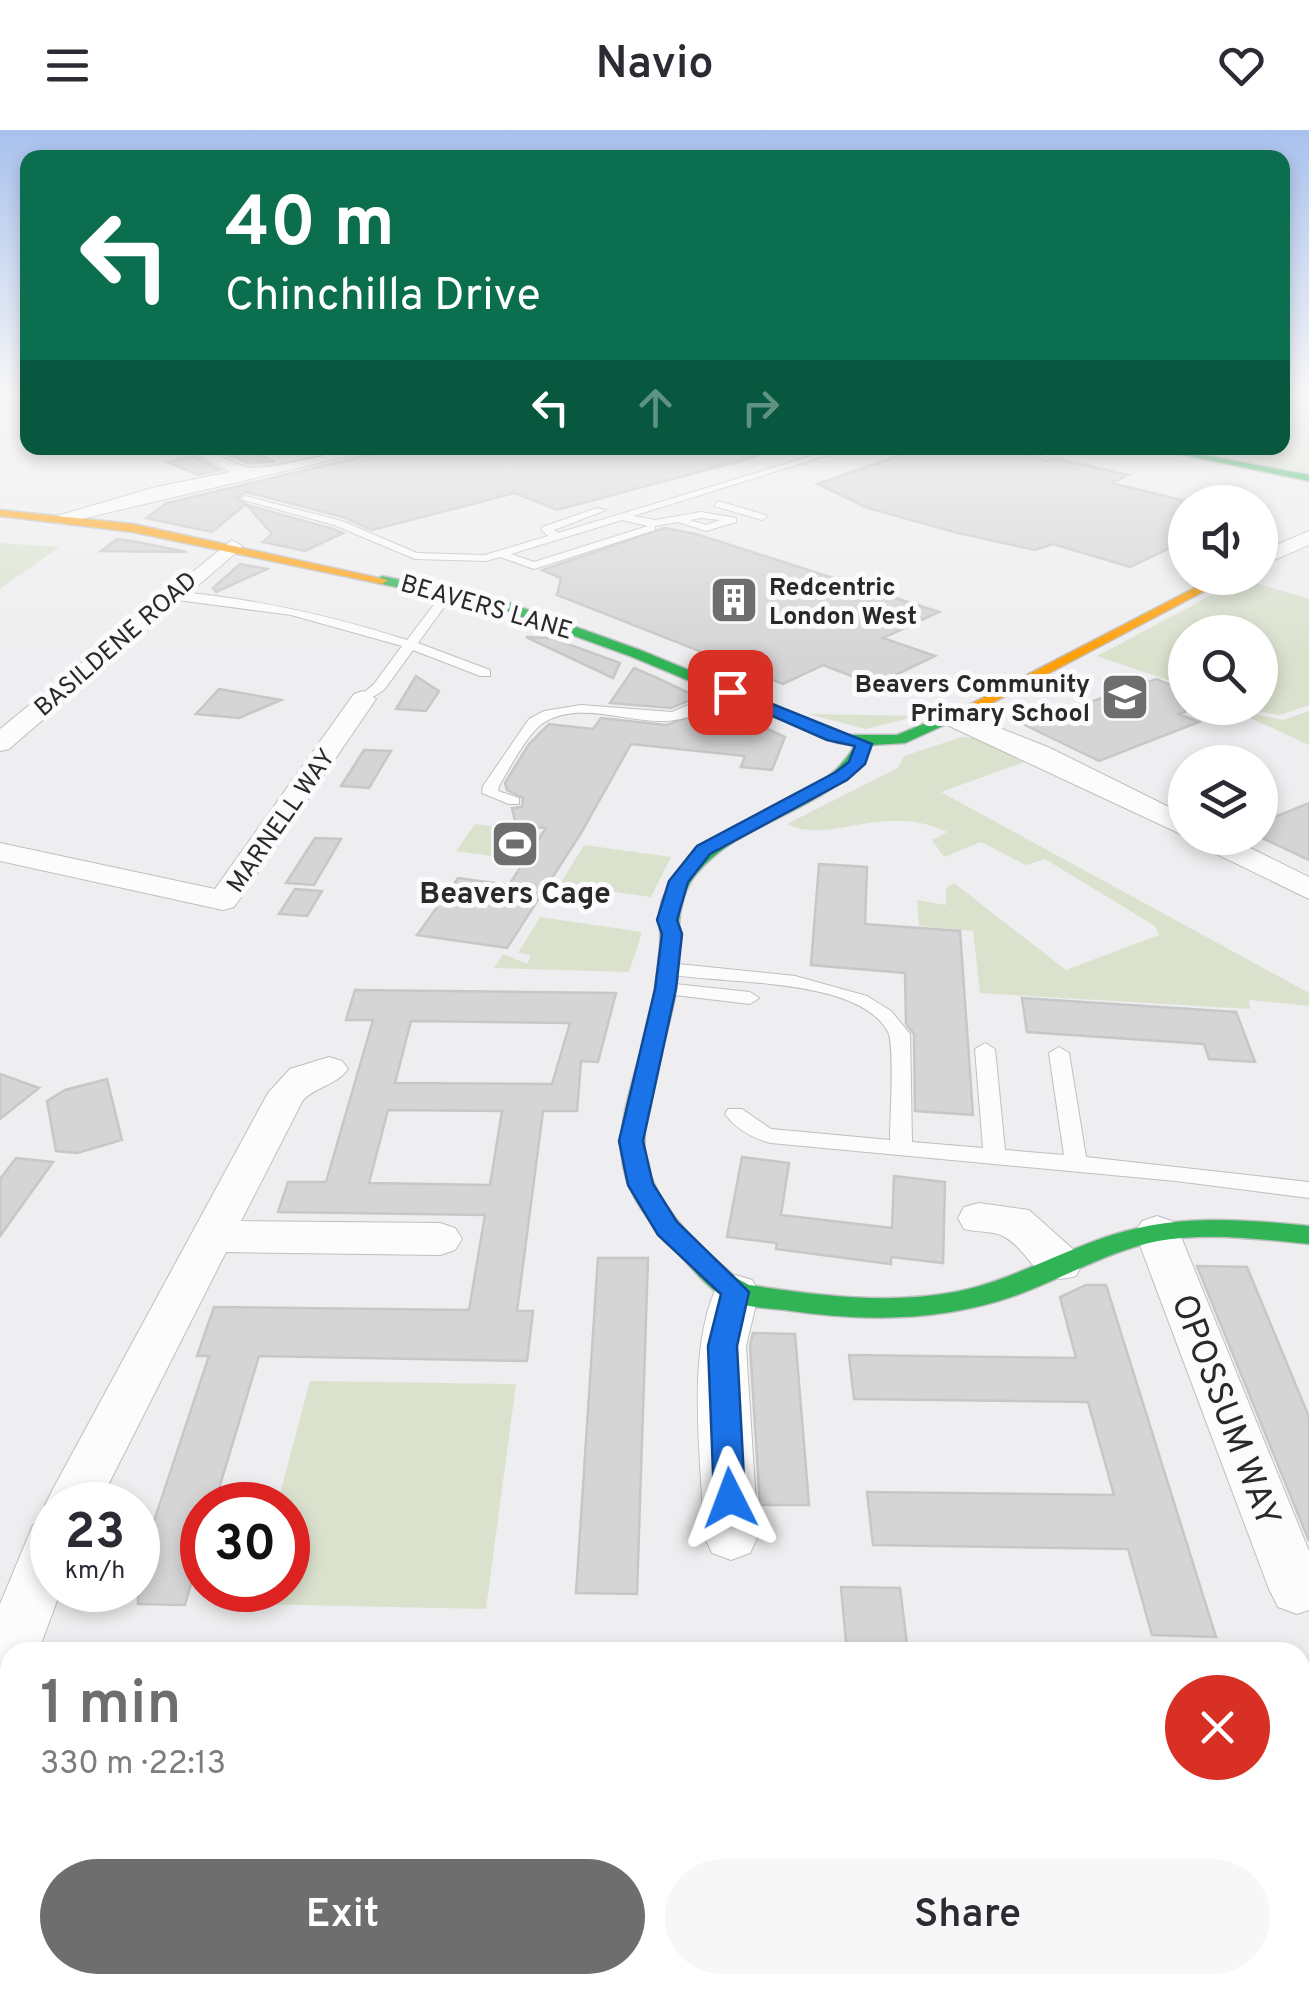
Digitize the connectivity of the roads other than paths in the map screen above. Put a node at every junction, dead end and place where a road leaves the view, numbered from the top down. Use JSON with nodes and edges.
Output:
{"nodes":[{"id":1,"x":208,"y":482,"type":"edge"},
{"id":2,"x":700,"y":482,"type":"edge"},
{"id":3,"x":736,"y":482,"type":"edge"},
{"id":4,"x":692,"y":496,"type":"junction"},
{"id":5,"x":245,"y":499,"type":"dead end"},
{"id":6,"x":0,"y":512,"type":"edge"},
{"id":7,"x":762,"y":517,"type":"dead end"},
{"id":8,"x":60,"y":518,"type":"junction"},
{"id":9,"x":624,"y":518,"type":"junction"},
{"id":10,"x":678,"y":519,"type":"dead end"},
{"id":11,"x":651,"y":528,"type":"junction"},
{"id":12,"x":557,"y":538,"type":"junction"},
{"id":13,"x":1309,"y":538,"type":"edge"},
{"id":14,"x":232,"y":546,"type":"junction"},
{"id":15,"x":1283,"y":550,"type":"junction"},
{"id":16,"x":1278,"y":552,"type":"edge"},
{"id":17,"x":502,"y":554,"type":"junction"},
{"id":18,"x":1309,"y":557,"type":"edge"},
{"id":19,"x":449,"y":592,"type":"junction"},
{"id":20,"x":170,"y":595,"type":"junction"},
{"id":21,"x":1190,"y":595,"type":"edge"},
{"id":22,"x":411,"y":643,"type":"junction"},
{"id":23,"x":485,"y":674,"type":"dead end"},
{"id":24,"x":730,"y":692,"type":"junction"},
{"id":25,"x":364,"y":699,"type":"joint"},
{"id":26,"x":954,"y":718,"type":"junction"},
{"id":27,"x":0,"y":743,"type":"edge"},
{"id":28,"x":864,"y":744,"type":"junction"},
{"id":29,"x":514,"y":801,"type":"dead end"},
{"id":30,"x":1168,"y":818,"type":"edge"},
{"id":31,"x":0,"y":852,"type":"edge"},
{"id":32,"x":1240,"y":855,"type":"edge"},
{"id":33,"x":1309,"y":889,"type":"edge"},
{"id":34,"x":754,"y":977,"type":"junction"},
{"id":35,"x":667,"y":979,"type":"junction"},
{"id":36,"x":985,"y":1050,"type":"dead end"},
{"id":37,"x":1059,"y":1053,"type":"dead end"},
{"id":38,"x":330,"y":1069,"type":"dead end"},
{"id":39,"x":735,"y":1114,"type":"dead end"},
{"id":40,"x":901,"y":1147,"type":"junction"},
{"id":41,"x":995,"y":1158,"type":"junction"},
{"id":42,"x":1076,"y":1166,"type":"junction"},
{"id":43,"x":1309,"y":1190,"type":"edge"},
{"id":44,"x":979,"y":1218,"type":"dead end"},
{"id":45,"x":1157,"y":1232,"type":"junction"},
{"id":46,"x":1309,"y":1235,"type":"edge"},
{"id":47,"x":212,"y":1236,"type":"junction"},
{"id":48,"x":440,"y":1239,"type":"dead end"},
{"id":49,"x":1060,"y":1264,"type":"junction"},
{"id":50,"x":736,"y":1292,"type":"junction"},
{"id":51,"x":83,"y":1482,"type":"edge"},
{"id":52,"x":731,"y":1536,"type":"dead end"},
{"id":53,"x":1297,"y":1589,"type":"dead end"},
{"id":54,"x":30,"y":1599,"type":"edge"},
{"id":55,"x":13,"y":1642,"type":"edge"}],
"edges":[{"from":1,"to":8,"type":"street"},
{"from":2,"to":12,"type":"lane"},
{"from":3,"to":4,"type":"lane"},
{"from":4,"to":7,"type":"lane"},
{"from":4,"to":9,"type":"lane"},
{"from":5,"to":17,"type":"lane"},
{"from":6,"to":8,"type":"street","name":"BEAVERS LANE"},
{"from":8,"to":14,"type":"street","name":"BEAVERS LANE"},
{"from":9,"to":11,"type":"lane"},
{"from":9,"to":12,"type":"lane"},
{"from":10,"to":11,"type":"lane"},
{"from":11,"to":17,"type":"lane"},
{"from":12,"to":17,"type":"lane"},
{"from":13,"to":15,"type":"street"},
{"from":14,"to":19,"type":"street","name":"BEAVERS LANE"},
{"from":14,"to":20,"type":"street","name":"BASILDENE ROAD"},
{"from":15,"to":16,"type":"street"},
{"from":15,"to":18,"type":"street"},
{"from":19,"to":22,"type":"lane"},
{"from":19,"to":24,"type":"street","name":"BEAVERS LANE"},
{"from":20,"to":22,"type":"lane"},
{"from":20,"to":27,"type":"street","name":"BASILDENE ROAD"},
{"from":21,"to":26,"type":"street","name":"BEAVERS LANE"},
{"from":22,"to":23,"type":"lane"},
{"from":22,"to":25,"type":"lane"},
{"from":24,"to":28,"type":"street","name":"BEAVERS LANE"},
{"from":24,"to":29,"type":"lane"},
{"from":25,"to":31,"type":"street","name":"MARNELL WAY"},
{"from":26,"to":28,"type":"street","name":"BEAVERS LANE"},
{"from":26,"to":30,"type":"street"},
{"from":28,"to":35,"type":"street"},
{"from":32,"to":33,"type":"street"},
{"from":34,"to":35,"type":"lane"},
{"from":34,"to":35,"type":"lane"},
{"from":34,"to":40,"type":"lane"},
{"from":35,"to":50,"type":"street"},
{"from":36,"to":41,"type":"lane"},
{"from":37,"to":42,"type":"lane"},
{"from":38,"to":47,"type":"street"},
{"from":39,"to":40,"type":"lane"},
{"from":40,"to":41,"type":"lane"},
{"from":41,"to":42,"type":"lane"},
{"from":42,"to":43,"type":"lane"},
{"from":44,"to":49,"type":"street"},
{"from":45,"to":46,"type":"street"},
{"from":45,"to":49,"type":"street"},
{"from":45,"to":53,"type":"street","name":"OPOSSUM WAY"},
{"from":47,"to":48,"type":"street"},
{"from":47,"to":51,"type":"street"},
{"from":49,"to":50,"type":"street"},
{"from":50,"to":52,"type":"street"},
{"from":54,"to":55,"type":"street"}]}
